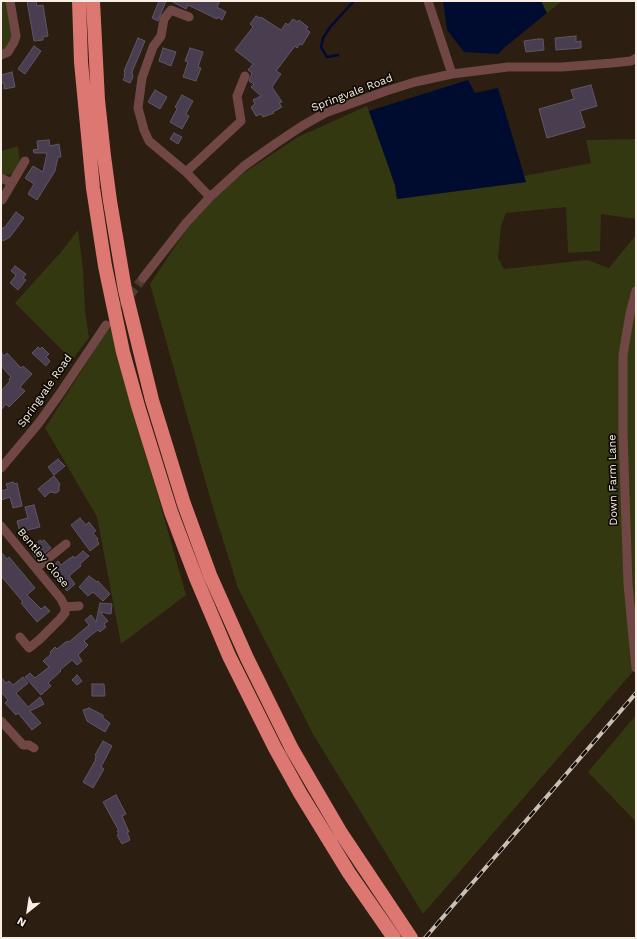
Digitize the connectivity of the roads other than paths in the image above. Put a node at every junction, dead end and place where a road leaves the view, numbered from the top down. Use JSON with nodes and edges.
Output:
{"nodes":[{"id":1,"x":10,"y":1,"type":"edge"},
{"id":2,"x":79,"y":1,"type":"edge"},
{"id":3,"x":93,"y":1,"type":"edge"},
{"id":4,"x":428,"y":1,"type":"edge"},
{"id":5,"x":171,"y":5,"type":"edge"},
{"id":6,"x":190,"y":17,"type":"dead end"},
{"id":7,"x":1,"y":55,"type":"edge"},
{"id":8,"x":634,"y":61,"type":"edge"},
{"id":9,"x":452,"y":74,"type":"junction"},
{"id":10,"x":245,"y":76,"type":"dead end"},
{"id":11,"x":25,"y":161,"type":"dead end"},
{"id":12,"x":186,"y":172,"type":"junction"},
{"id":13,"x":1,"y":178,"type":"edge"},
{"id":14,"x":12,"y":183,"type":"junction"},
{"id":15,"x":210,"y":197,"type":"junction"},
{"id":16,"x":2,"y":200,"type":"dead end"},
{"id":17,"x":143,"y":278,"type":"tunnel mouth"},
{"id":18,"x":636,"y":291,"type":"edge"},
{"id":19,"x":106,"y":325,"type":"tunnel mouth"},
{"id":20,"x":1,"y":468,"type":"edge"},
{"id":21,"x":1,"y":526,"type":"edge"},
{"id":22,"x":66,"y":544,"type":"dead end"},
{"id":23,"x":36,"y":568,"type":"junction"},
{"id":24,"x":65,"y":606,"type":"junction"},
{"id":25,"x":79,"y":606,"type":"dead end"},
{"id":26,"x":20,"y":637,"type":"dead end"},
{"id":27,"x":636,"y":668,"type":"edge"},
{"id":28,"x":1,"y":721,"type":"edge"},
{"id":29,"x":34,"y":748,"type":"dead end"},
{"id":30,"x":394,"y":938,"type":"edge"},
{"id":31,"x":411,"y":938,"type":"edge"}],
"edges":[{"from":1,"to":7,"type":"street"},
{"from":2,"to":30,"type":"highway"},
{"from":3,"to":31,"type":"highway"},
{"from":4,"to":9,"type":"street"},
{"from":5,"to":6,"type":"street"},
{"from":5,"to":12,"type":"street"},
{"from":8,"to":9,"type":"street","name":"Springvale Road"},
{"from":9,"to":15,"type":"street","name":"Springvale Road"},
{"from":10,"to":12,"type":"street"},
{"from":11,"to":14,"type":"street"},
{"from":12,"to":15,"type":"street"},
{"from":13,"to":14,"type":"street"},
{"from":14,"to":16,"type":"street"},
{"from":15,"to":17,"type":"street","name":"Springvale Road"},
{"from":18,"to":27,"type":"street","name":"Down Farm Lane"},
{"from":19,"to":20,"type":"street","name":"Springvale Road"},
{"from":21,"to":23,"type":"street","name":"Bentley Close"},
{"from":22,"to":23,"type":"street"},
{"from":23,"to":24,"type":"street","name":"Bentley Close"},
{"from":24,"to":25,"type":"street"},
{"from":24,"to":26,"type":"street"},
{"from":28,"to":29,"type":"street"}]}
